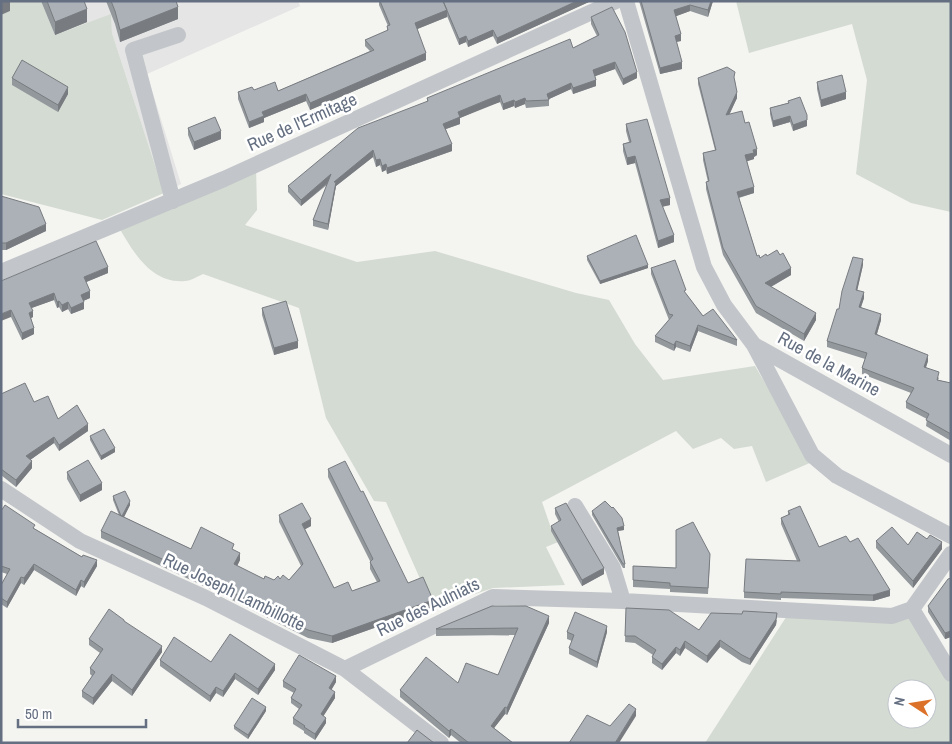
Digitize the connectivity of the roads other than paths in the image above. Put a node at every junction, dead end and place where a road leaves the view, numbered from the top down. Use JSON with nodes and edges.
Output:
{"nodes":[{"id":1,"x":616,"y":1,"type":"edge"},
{"id":2,"x":626,"y":1,"type":"edge"},
{"id":3,"x":178,"y":35,"type":"dead end"},
{"id":4,"x":173,"y":200,"type":"junction"},
{"id":5,"x":1,"y":272,"type":"edge"},
{"id":6,"x":754,"y":345,"type":"junction"},
{"id":7,"x":951,"y":455,"type":"edge"},
{"id":8,"x":1,"y":489,"type":"edge"},
{"id":9,"x":575,"y":506,"type":"dead end"},
{"id":10,"x":951,"y":536,"type":"edge"},
{"id":11,"x":951,"y":554,"type":"edge"},
{"id":12,"x":623,"y":601,"type":"junction"},
{"id":13,"x":912,"y":609,"type":"junction"},
{"id":14,"x":344,"y":669,"type":"junction"},
{"id":15,"x":951,"y":674,"type":"edge"},
{"id":16,"x":441,"y":743,"type":"edge"}],
"edges":[{"from":1,"to":4,"type":"street","name":"Rue de l'Ermitage"},
{"from":2,"to":6,"type":"street"},
{"from":3,"to":4,"type":"street"},
{"from":4,"to":5,"type":"street","name":"Rue de l'Ermitage"},
{"from":6,"to":7,"type":"street","name":"Rue de la Marine"},
{"from":6,"to":10,"type":"street","name":"Rue de la Marine"},
{"from":8,"to":14,"type":"street","name":"Rue Joseph Lambillotte"},
{"from":9,"to":12,"type":"street"},
{"from":11,"to":13,"type":"street"},
{"from":12,"to":13,"type":"street","name":"Rue des Aulniats"},
{"from":12,"to":14,"type":"street","name":"Rue des Aulniats"},
{"from":13,"to":15,"type":"street"},
{"from":14,"to":16,"type":"street","name":"Rue Joseph Lambillotte"}]}
